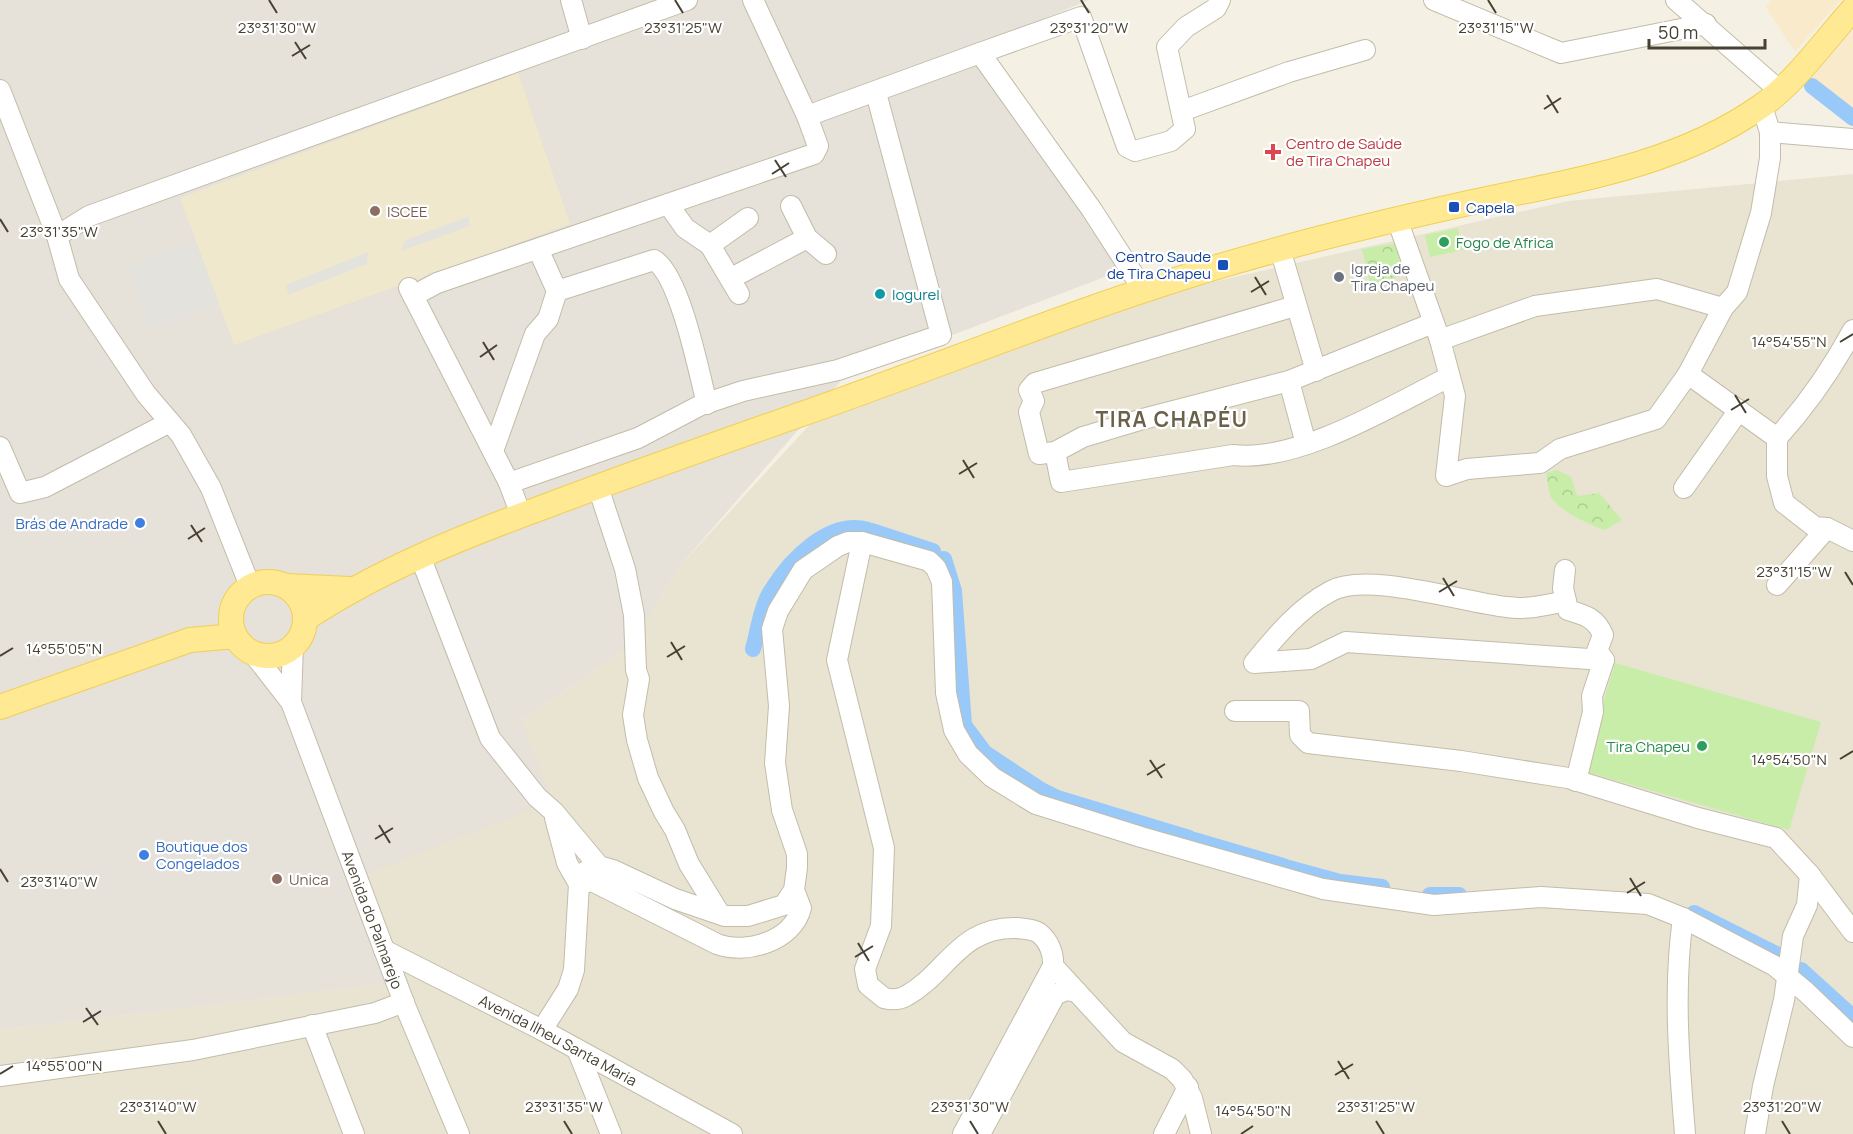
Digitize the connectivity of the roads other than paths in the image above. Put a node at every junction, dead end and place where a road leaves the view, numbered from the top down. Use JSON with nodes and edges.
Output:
{"nodes":[{"id":1,"x":571,"y":0,"type":"edge"},
{"id":2,"x":687,"y":0,"type":"edge"},
{"id":3,"x":753,"y":0,"type":"edge"},
{"id":4,"x":1220,"y":0,"type":"edge"},
{"id":5,"x":1434,"y":0,"type":"edge"},
{"id":6,"x":1676,"y":0,"type":"edge"},
{"id":7,"x":1853,"y":9,"type":"edge"},
{"id":8,"x":1706,"y":24,"type":"junction"},
{"id":9,"x":582,"y":39,"type":"junction"},
{"id":10,"x":1365,"y":50,"type":"dead end"},
{"id":11,"x":980,"y":53,"type":"junction"},
{"id":12,"x":876,"y":93,"type":"junction"},
{"id":13,"x":1,"y":96,"type":"edge"},
{"id":14,"x":1771,"y":99,"type":"junction"},
{"id":15,"x":1182,"y":111,"type":"junction"},
{"id":16,"x":807,"y":116,"type":"junction"},
{"id":17,"x":1770,"y":132,"type":"junction"},
{"id":18,"x":1853,"y":139,"type":"edge"},
{"id":19,"x":668,"y":204,"type":"junction"},
{"id":20,"x":791,"y":206,"type":"dead end"},
{"id":21,"x":748,"y":218,"type":"dead end"},
{"id":22,"x":1397,"y":219,"type":"junction"},
{"id":23,"x":57,"y":236,"type":"junction"},
{"id":24,"x":807,"y":238,"type":"junction"},
{"id":25,"x":710,"y":245,"type":"junction"},
{"id":26,"x":538,"y":249,"type":"junction"},
{"id":27,"x":1280,"y":249,"type":"junction"},
{"id":28,"x":826,"y":254,"type":"dead end"},
{"id":29,"x":739,"y":274,"type":"dead end"},
{"id":30,"x":557,"y":291,"type":"junction"},
{"id":31,"x":1144,"y":291,"type":"junction"},
{"id":32,"x":740,"y":294,"type":"dead end"},
{"id":33,"x":1295,"y":306,"type":"junction"},
{"id":34,"x":1723,"y":308,"type":"junction"},
{"id":35,"x":1853,"y":330,"type":"edge"},
{"id":36,"x":1437,"y":331,"type":"junction"},
{"id":37,"x":1316,"y":371,"type":"junction"},
{"id":38,"x":1688,"y":374,"type":"junction"},
{"id":39,"x":1449,"y":377,"type":"junction"},
{"id":40,"x":1289,"y":381,"type":"junction"},
{"id":41,"x":707,"y":404,"type":"junction"},
{"id":42,"x":1739,"y":411,"type":"junction"},
{"id":43,"x":170,"y":422,"type":"junction"},
{"id":44,"x":1777,"y":438,"type":"junction"},
{"id":45,"x":1306,"y":444,"type":"junction"},
{"id":46,"x":0,"y":447,"type":"edge"},
{"id":47,"x":493,"y":451,"type":"junction"},
{"id":48,"x":1055,"y":452,"type":"junction"},
{"id":49,"x":509,"y":483,"type":"junction"},
{"id":50,"x":597,"y":487,"type":"junction"},
{"id":51,"x":1684,"y":488,"type":"dead end"},
{"id":52,"x":520,"y":516,"type":"junction"},
{"id":53,"x":1827,"y":528,"type":"junction"},
{"id":54,"x":1853,"y":541,"type":"edge"},
{"id":55,"x":862,"y":542,"type":"junction"},
{"id":56,"x":420,"y":556,"type":"junction"},
{"id":57,"x":1564,"y":570,"type":"dead end"},
{"id":58,"x":285,"y":585,"type":"junction"},
{"id":59,"x":1777,"y":585,"type":"dead end"},
{"id":60,"x":250,"y":586,"type":"junction"},
{"id":61,"x":350,"y":589,"type":"junction"},
{"id":62,"x":1566,"y":601,"type":"junction"},
{"id":63,"x":231,"y":612,"type":"junction"},
{"id":64,"x":305,"y":619,"type":"junction"},
{"id":65,"x":190,"y":640,"type":"junction"},
{"id":66,"x":244,"y":644,"type":"junction"},
{"id":67,"x":293,"y":645,"type":"junction"},
{"id":68,"x":1604,"y":660,"type":"junction"},
{"id":69,"x":291,"y":702,"type":"junction"},
{"id":70,"x":0,"y":707,"type":"edge"},
{"id":71,"x":1235,"y":711,"type":"dead end"},
{"id":72,"x":1576,"y":780,"type":"junction"},
{"id":73,"x":554,"y":812,"type":"junction"},
{"id":74,"x":599,"y":866,"type":"junction"},
{"id":75,"x":1810,"y":875,"type":"junction"},
{"id":76,"x":579,"y":884,"type":"junction"},
{"id":77,"x":794,"y":891,"type":"junction"},
{"id":78,"x":720,"y":914,"type":"junction"},
{"id":79,"x":1683,"y":918,"type":"junction"},
{"id":80,"x":1853,"y":932,"type":"edge"},
{"id":81,"x":384,"y":950,"type":"junction"},
{"id":82,"x":1053,"y":966,"type":"junction"},
{"id":83,"x":1788,"y":975,"type":"junction"},
{"id":84,"x":1077,"y":992,"type":"junction"},
{"id":85,"x":404,"y":1002,"type":"junction"},
{"id":86,"x":312,"y":1026,"type":"junction"},
{"id":87,"x":543,"y":1030,"type":"junction"},
{"id":88,"x":1853,"y":1037,"type":"edge"},
{"id":89,"x":577,"y":1049,"type":"junction"},
{"id":90,"x":0,"y":1076,"type":"edge"},
{"id":91,"x":1188,"y":1087,"type":"junction"},
{"id":92,"x":717,"y":1131,"type":"edge"},
{"id":93,"x":354,"y":1134,"type":"edge"},
{"id":94,"x":459,"y":1134,"type":"edge"},
{"id":95,"x":611,"y":1134,"type":"edge"},
{"id":96,"x":963,"y":1134,"type":"edge"},
{"id":97,"x":981,"y":1134,"type":"edge"},
{"id":98,"x":1164,"y":1134,"type":"edge"},
{"id":99,"x":1202,"y":1134,"type":"edge"},
{"id":100,"x":1685,"y":1134,"type":"edge"},
{"id":101,"x":1755,"y":1134,"type":"edge"}],
"edges":[{"from":1,"to":9,"type":"street"},
{"from":2,"to":9,"type":"street"},
{"from":3,"to":16,"type":"street"},
{"from":4,"to":15,"type":"street"},
{"from":5,"to":8,"type":"street"},
{"from":6,"to":8,"type":"street"},
{"from":7,"to":14,"type":"main road"},
{"from":8,"to":14,"type":"street"},
{"from":9,"to":23,"type":"street"},
{"from":10,"to":15,"type":"street"},
{"from":11,"to":12,"type":"street"},
{"from":11,"to":15,"type":"street"},
{"from":11,"to":31,"type":"street"},
{"from":12,"to":16,"type":"street"},
{"from":12,"to":41,"type":"street"},
{"from":13,"to":23,"type":"street"},
{"from":14,"to":17,"type":"street"},
{"from":14,"to":22,"type":"main road"},
{"from":16,"to":19,"type":"street"},
{"from":17,"to":18,"type":"street"},
{"from":17,"to":34,"type":"street"},
{"from":19,"to":25,"type":"street"},
{"from":19,"to":26,"type":"street"},
{"from":20,"to":24,"type":"street"},
{"from":21,"to":25,"type":"street"},
{"from":22,"to":27,"type":"main road"},
{"from":22,"to":36,"type":"street"},
{"from":23,"to":43,"type":"street"},
{"from":24,"to":28,"type":"street"},
{"from":24,"to":29,"type":"street"},
{"from":25,"to":32,"type":"street"},
{"from":26,"to":30,"type":"street"},
{"from":26,"to":47,"type":"street"},
{"from":27,"to":31,"type":"main road"},
{"from":27,"to":33,"type":"street"},
{"from":30,"to":41,"type":"street"},
{"from":30,"to":47,"type":"street"},
{"from":31,"to":50,"type":"main road"},
{"from":33,"to":37,"type":"street"},
{"from":33,"to":48,"type":"street"},
{"from":34,"to":36,"type":"street"},
{"from":34,"to":38,"type":"street"},
{"from":35,"to":44,"type":"street"},
{"from":36,"to":37,"type":"street"},
{"from":36,"to":39,"type":"street"},
{"from":37,"to":40,"type":"street"},
{"from":38,"to":39,"type":"street"},
{"from":38,"to":42,"type":"street"},
{"from":39,"to":45,"type":"street"},
{"from":40,"to":45,"type":"street"},
{"from":40,"to":48,"type":"street"},
{"from":41,"to":49,"type":"street"},
{"from":42,"to":44,"type":"street"},
{"from":42,"to":51,"type":"street"},
{"from":43,"to":46,"type":"street"},
{"from":43,"to":60,"type":"street"},
{"from":44,"to":53,"type":"street"},
{"from":45,"to":48,"type":"street"},
{"from":47,"to":49,"type":"street"},
{"from":49,"to":52,"type":"street"},
{"from":50,"to":52,"type":"main road"},
{"from":50,"to":78,"type":"street"},
{"from":52,"to":56,"type":"main road"},
{"from":53,"to":54,"type":"street"},
{"from":53,"to":59,"type":"street"},
{"from":55,"to":77,"type":"street"},
{"from":55,"to":79,"type":"street"},
{"from":55,"to":82,"type":"street"},
{"from":56,"to":61,"type":"main road"},
{"from":56,"to":73,"type":"street"},
{"from":57,"to":62,"type":"street"},
{"from":58,"to":60,"type":"main road"},
{"from":58,"to":61,"type":"main road"},
{"from":58,"to":64,"type":"main road"},
{"from":60,"to":63,"type":"main road"},
{"from":61,"to":64,"type":"main road"},
{"from":62,"to":68,"type":"street"},
{"from":62,"to":68,"type":"street"},
{"from":63,"to":65,"type":"main road"},
{"from":63,"to":66,"type":"main road"},
{"from":64,"to":67,"type":"main road"},
{"from":65,"to":66,"type":"main road"},
{"from":65,"to":70,"type":"main road"},
{"from":66,"to":67,"type":"main road"},
{"from":66,"to":69,"type":"street","name":"Avenida do Palmarejo"},
{"from":67,"to":69,"type":"street","name":"Avenida do Palmarejo"},
{"from":68,"to":72,"type":"street"},
{"from":69,"to":81,"type":"street","name":"Avenida do Palmarejo"},
{"from":71,"to":72,"type":"street"},
{"from":72,"to":75,"type":"street"},
{"from":73,"to":74,"type":"street"},
{"from":73,"to":76,"type":"street"},
{"from":74,"to":76,"type":"street"},
{"from":74,"to":78,"type":"street"},
{"from":75,"to":80,"type":"street"},
{"from":75,"to":83,"type":"street"},
{"from":76,"to":77,"type":"street"},
{"from":76,"to":87,"type":"street"},
{"from":77,"to":78,"type":"street"},
{"from":79,"to":83,"type":"street"},
{"from":79,"to":100,"type":"street"},
{"from":81,"to":85,"type":"street","name":"Avenida do Palmarejo"},
{"from":81,"to":87,"type":"street","name":"Avenida Ilheu Santa Maria"},
{"from":82,"to":84,"type":"street"},
{"from":82,"to":96,"type":"street"},
{"from":83,"to":88,"type":"street"},
{"from":83,"to":101,"type":"street"},
{"from":84,"to":91,"type":"street"},
{"from":84,"to":97,"type":"street"},
{"from":85,"to":86,"type":"street"},
{"from":85,"to":94,"type":"street","name":"Avenida do Palmarejo"},
{"from":86,"to":90,"type":"street"},
{"from":86,"to":93,"type":"street"},
{"from":87,"to":89,"type":"street","name":"Avenida Ilheu Santa Maria"},
{"from":89,"to":92,"type":"street","name":"Avenida Ilheu Santa Maria"},
{"from":89,"to":95,"type":"street"},
{"from":91,"to":98,"type":"street"},
{"from":91,"to":99,"type":"street"}]}
